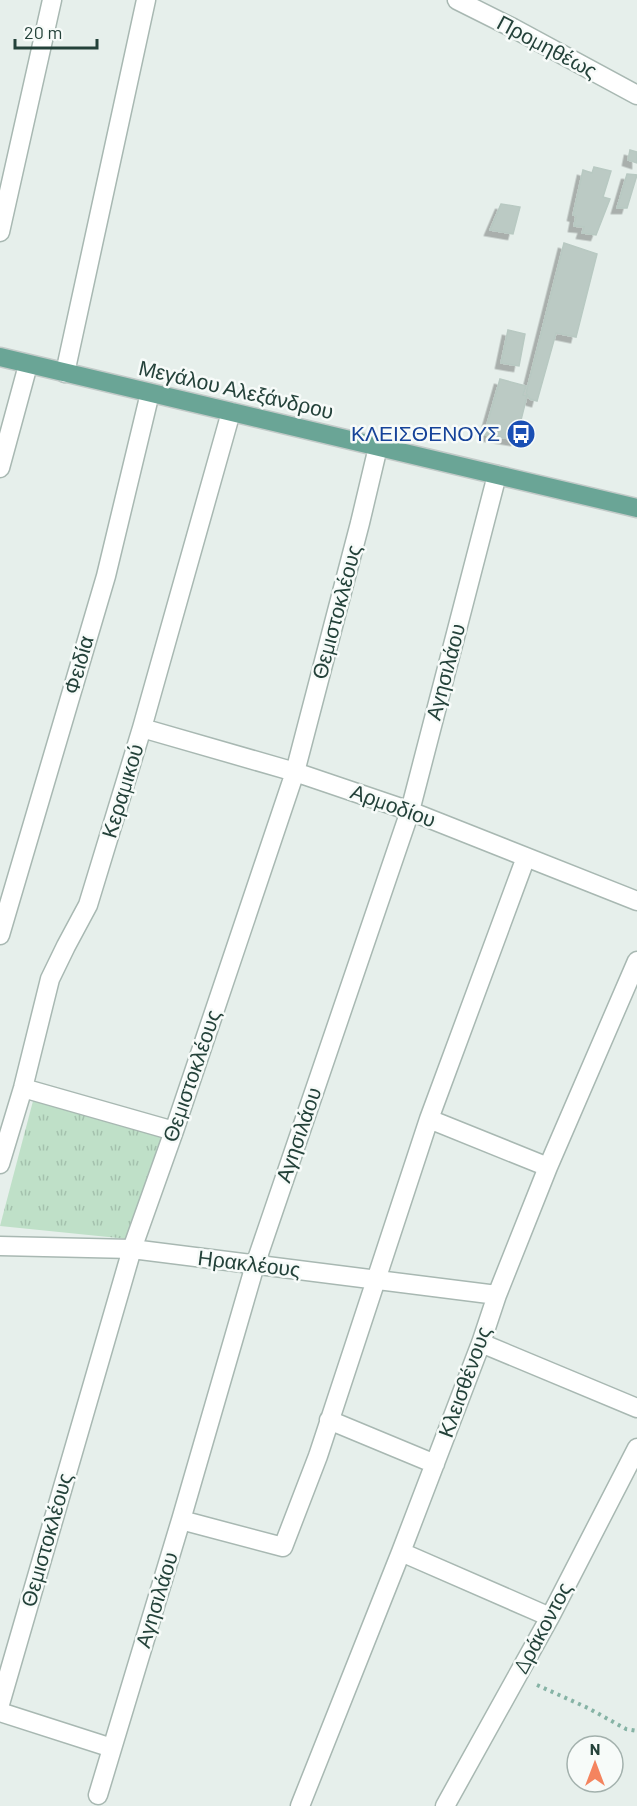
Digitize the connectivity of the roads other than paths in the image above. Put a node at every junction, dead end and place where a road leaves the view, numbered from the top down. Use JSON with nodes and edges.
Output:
{"nodes":[{"id":1,"x":52,"y":0,"type":"edge"},
{"id":2,"x":146,"y":0,"type":"edge"},
{"id":3,"x":457,"y":0,"type":"edge"},
{"id":4,"x":637,"y":94,"type":"edge"},
{"id":5,"x":0,"y":232,"type":"edge"},
{"id":6,"x":0,"y":357,"type":"edge"},
{"id":7,"x":28,"y":365,"type":"junction"},
{"id":8,"x":65,"y":373,"type":"junction"},
{"id":9,"x":150,"y":393,"type":"junction"},
{"id":10,"x":231,"y":412,"type":"junction"},
{"id":11,"x":378,"y":447,"type":"junction"},
{"id":12,"x":0,"y":468,"type":"edge"},
{"id":13,"x":497,"y":475,"type":"junction"},
{"id":14,"x":637,"y":508,"type":"edge"},
{"id":15,"x":142,"y":728,"type":"junction"},
{"id":16,"x":295,"y":772,"type":"junction"},
{"id":17,"x":410,"y":811,"type":"junction"},
{"id":18,"x":526,"y":857,"type":"junction"},
{"id":19,"x":637,"y":901,"type":"edge"},
{"id":20,"x":0,"y":935,"type":"edge"},
{"id":21,"x":637,"y":961,"type":"edge"},
{"id":22,"x":22,"y":1088,"type":"junction"},
{"id":23,"x":429,"y":1119,"type":"junction"},
{"id":24,"x":174,"y":1131,"type":"junction"},
{"id":25,"x":0,"y":1164,"type":"edge"},
{"id":26,"x":548,"y":1167,"type":"junction"},
{"id":27,"x":0,"y":1246,"type":"edge"},
{"id":28,"x":132,"y":1249,"type":"junction"},
{"id":29,"x":255,"y":1264,"type":"junction"},
{"id":30,"x":375,"y":1280,"type":"junction"},
{"id":31,"x":497,"y":1295,"type":"junction"},
{"id":32,"x":481,"y":1343,"type":"junction"},
{"id":33,"x":637,"y":1408,"type":"edge"},
{"id":34,"x":329,"y":1420,"type":"junction"},
{"id":35,"x":637,"y":1448,"type":"edge"},
{"id":36,"x":435,"y":1464,"type":"junction"},
{"id":37,"x":182,"y":1520,"type":"junction"},
{"id":38,"x":401,"y":1552,"type":"junction"},
{"id":39,"x":550,"y":1617,"type":"junction"},
{"id":40,"x":0,"y":1704,"type":"edge"},
{"id":41,"x":0,"y":1712,"type":"edge"},
{"id":42,"x":112,"y":1748,"type":"junction"},
{"id":43,"x":98,"y":1795,"type":"dead end"},
{"id":44,"x":300,"y":1806,"type":"edge"},
{"id":45,"x":445,"y":1806,"type":"edge"}],
"edges":[{"from":1,"to":5,"type":"street"},
{"from":2,"to":8,"type":"street"},
{"from":3,"to":4,"type":"street","name":"Προμηθέως"},
{"from":6,"to":7,"type":"main road","name":"Μεγάλου Αλεξάνδρου"},
{"from":7,"to":8,"type":"main road","name":"Μεγάλου Αλεξάνδρου"},
{"from":7,"to":12,"type":"street"},
{"from":8,"to":9,"type":"main road","name":"Μεγάλου Αλεξάνδρου"},
{"from":9,"to":10,"type":"main road","name":"Μεγάλου Αλεξάνδρου"},
{"from":9,"to":20,"type":"street","name":"Φειδία"},
{"from":10,"to":11,"type":"main road","name":"Μεγάλου Αλεξάνδρου"},
{"from":10,"to":15,"type":"street","name":"Κεραμικού"},
{"from":11,"to":13,"type":"main road","name":"Μεγάλου Αλεξάνδρου"},
{"from":11,"to":16,"type":"street","name":"Θεμιστοκλέους"},
{"from":13,"to":14,"type":"main road","name":"Μεγάλου Αλεξάνδρου"},
{"from":13,"to":17,"type":"street","name":"Αγησιλάου"},
{"from":15,"to":16,"type":"street","name":"Αρμοδίου"},
{"from":15,"to":22,"type":"street","name":"Κεραμικού"},
{"from":16,"to":17,"type":"street","name":"Αρμοδίου"},
{"from":16,"to":24,"type":"street","name":"Θεμιστοκλέους"},
{"from":17,"to":18,"type":"street","name":"Αρμοδίου"},
{"from":17,"to":29,"type":"street","name":"Αγησιλάου"},
{"from":18,"to":19,"type":"street","name":"Αρμοδίου"},
{"from":18,"to":23,"type":"street"},
{"from":21,"to":26,"type":"street","name":"Κλεισθένους"},
{"from":22,"to":24,"type":"street"},
{"from":22,"to":25,"type":"street","name":"Κεραμικού"},
{"from":23,"to":26,"type":"street"},
{"from":23,"to":30,"type":"street"},
{"from":24,"to":28,"type":"street","name":"Θεμιστοκλέους"},
{"from":26,"to":31,"type":"street","name":"Κλεισθένους"},
{"from":27,"to":28,"type":"street","name":"Ηρακλέους"},
{"from":28,"to":29,"type":"street","name":"Ηρακλέους"},
{"from":28,"to":40,"type":"street","name":"Θεμιστοκλέους"},
{"from":29,"to":30,"type":"street","name":"Ηρακλέους"},
{"from":29,"to":37,"type":"street","name":"Αγησιλάου"},
{"from":30,"to":31,"type":"street","name":"Ηρακλέους"},
{"from":30,"to":34,"type":"street"},
{"from":31,"to":32,"type":"street","name":"Κλεισθένους"},
{"from":32,"to":33,"type":"street"},
{"from":32,"to":36,"type":"street","name":"Κλεισθένους"},
{"from":34,"to":36,"type":"street"},
{"from":34,"to":37,"type":"street"},
{"from":35,"to":39,"type":"street","name":"Δράκοντος"},
{"from":36,"to":38,"type":"street","name":"Κλεισθένους"},
{"from":37,"to":42,"type":"street","name":"Αγησιλάου"},
{"from":38,"to":39,"type":"street"},
{"from":38,"to":44,"type":"street","name":"Κλεισθένους"},
{"from":39,"to":45,"type":"street","name":"Δράκοντος"},
{"from":41,"to":42,"type":"street"},
{"from":42,"to":43,"type":"street","name":"Αγησιλάου"}]}
